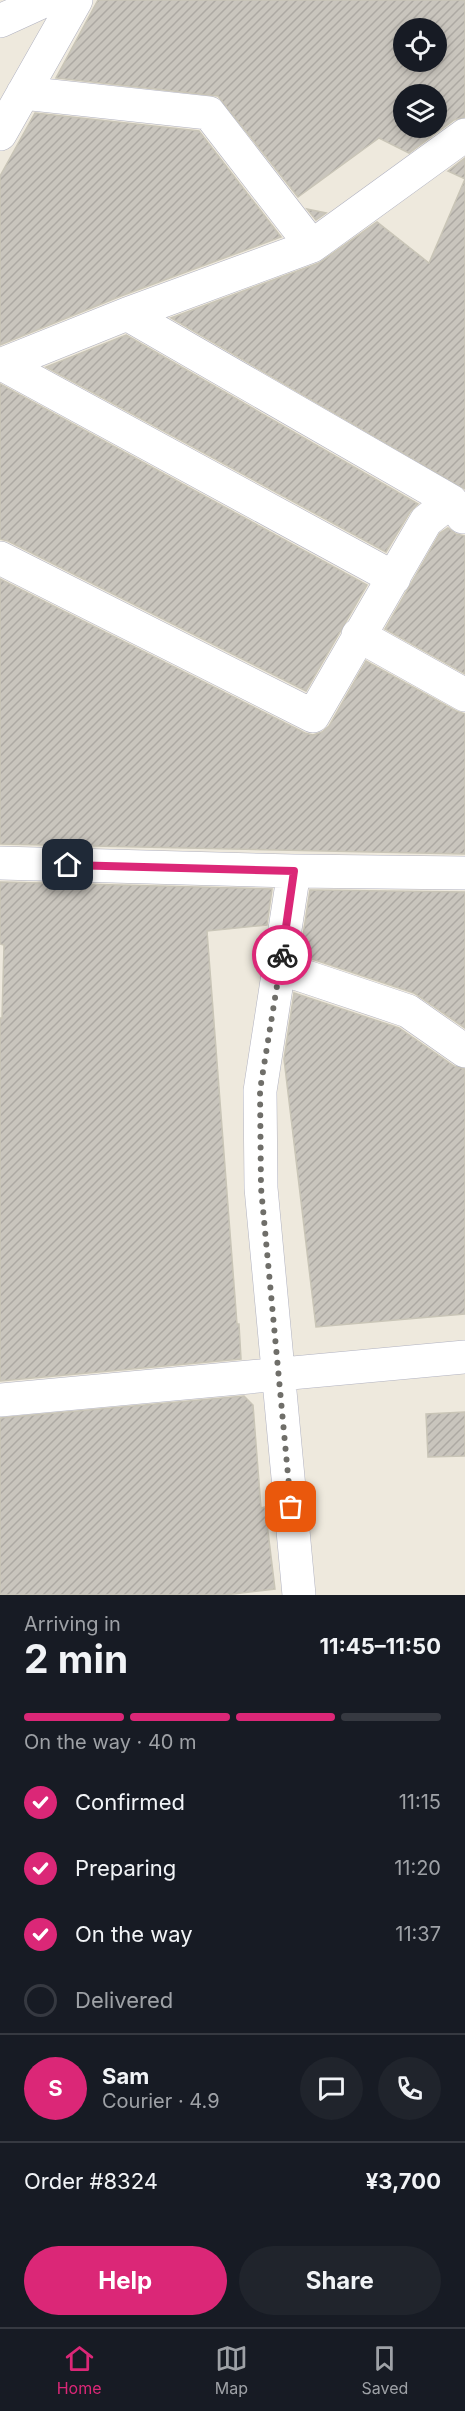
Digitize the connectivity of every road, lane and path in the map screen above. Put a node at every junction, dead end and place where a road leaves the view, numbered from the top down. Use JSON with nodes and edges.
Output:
{"nodes":[{"id":1,"x":46,"y":0,"type":"edge"},
{"id":2,"x":76,"y":0,"type":"edge"},
{"id":3,"x":0,"y":21,"type":"edge"},
{"id":4,"x":24,"y":93,"type":"junction"},
{"id":5,"x":0,"y":134,"type":"edge"},
{"id":6,"x":465,"y":135,"type":"edge"},
{"id":7,"x":312,"y":246,"type":"junction"},
{"id":8,"x":127,"y":314,"type":"junction"},
{"id":9,"x":1,"y":365,"type":"edge"},
{"id":10,"x":458,"y":510,"type":"edge"},
{"id":11,"x":0,"y":558,"type":"edge"},
{"id":12,"x":394,"y":578,"type":"junction"},
{"id":13,"x":358,"y":635,"type":"junction"},
{"id":14,"x":465,"y":695,"type":"edge"},
{"id":15,"x":0,"y":863,"type":"edge"},
{"id":16,"x":294,"y":871,"type":"junction"},
{"id":17,"x":465,"y":873,"type":"edge"},
{"id":18,"x":280,"y":968,"type":"junction"},
{"id":19,"x":465,"y":1051,"type":"edge"},
{"id":20,"x":465,"y":1358,"type":"edge"},
{"id":21,"x":279,"y":1375,"type":"junction"},
{"id":22,"x":0,"y":1400,"type":"edge"},
{"id":23,"x":299,"y":1595,"type":"edge"}],
"edges":[{"from":1,"to":3,"type":"street"},
{"from":2,"to":4,"type":"street"},
{"from":4,"to":5,"type":"street"},
{"from":4,"to":7,"type":"street"},
{"from":6,"to":7,"type":"street"},
{"from":7,"to":8,"type":"street"},
{"from":8,"to":9,"type":"street"},
{"from":8,"to":10,"type":"street"},
{"from":9,"to":12,"type":"street"},
{"from":10,"to":12,"type":"street"},
{"from":11,"to":13,"type":"street"},
{"from":12,"to":13,"type":"street"},
{"from":13,"to":14,"type":"street"},
{"from":15,"to":16,"type":"street"},
{"from":16,"to":17,"type":"street"},
{"from":16,"to":18,"type":"street"},
{"from":18,"to":19,"type":"street"},
{"from":18,"to":21,"type":"street"},
{"from":20,"to":21,"type":"street"},
{"from":21,"to":22,"type":"street"},
{"from":21,"to":23,"type":"street"}]}
